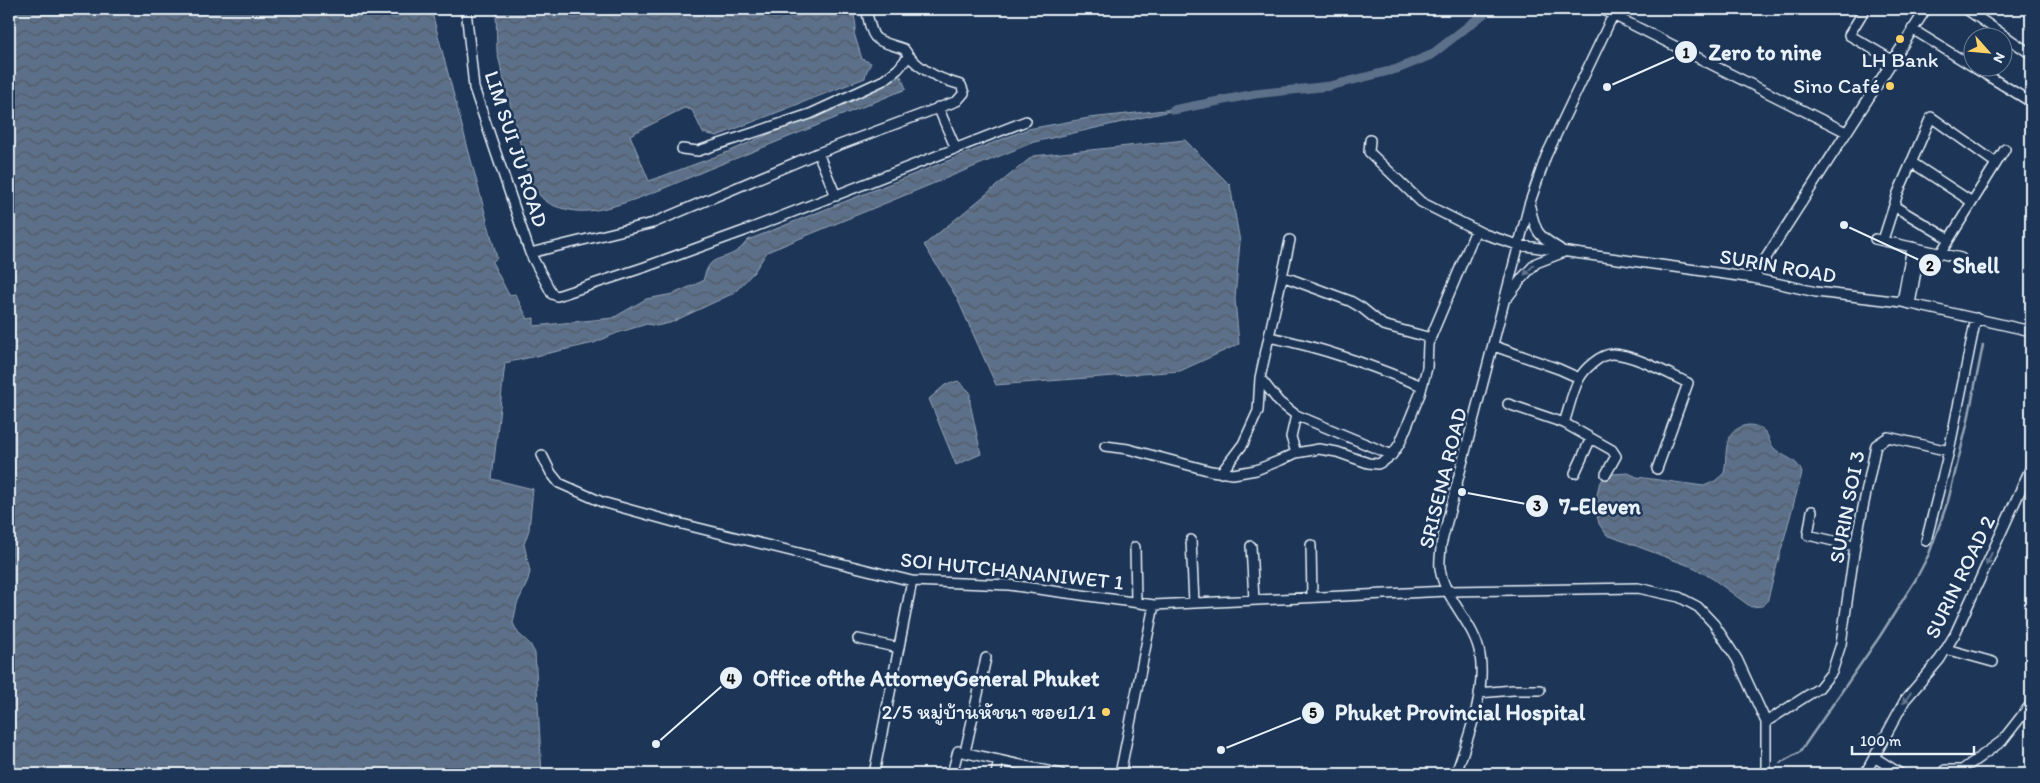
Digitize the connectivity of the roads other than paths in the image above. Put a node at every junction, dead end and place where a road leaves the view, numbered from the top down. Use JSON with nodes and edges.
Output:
{"nodes":[{"id":1,"x":466,"y":9,"type":"edge"},
{"id":2,"x":866,"y":9,"type":"edge"},
{"id":3,"x":1601,"y":9,"type":"edge"},
{"id":4,"x":1865,"y":9,"type":"edge"},
{"id":5,"x":1926,"y":9,"type":"edge"},
{"id":6,"x":1966,"y":9,"type":"edge"},
{"id":7,"x":1613,"y":15,"type":"junction"},
{"id":8,"x":1912,"y":30,"type":"junction"},
{"id":9,"x":2031,"y":54,"type":"edge"},
{"id":10,"x":908,"y":56,"type":"junction"},
{"id":11,"x":1892,"y":60,"type":"junction"},
{"id":12,"x":1962,"y":60,"type":"edge"},
{"id":13,"x":1992,"y":78,"type":"edge"},
{"id":14,"x":2031,"y":102,"type":"edge"},
{"id":15,"x":938,"y":107,"type":"junction"},
{"id":16,"x":1026,"y":121,"type":"dead end"},
{"id":17,"x":1846,"y":132,"type":"junction"},
{"id":18,"x":1370,"y":140,"type":"dead end"},
{"id":19,"x":682,"y":149,"type":"dead end"},
{"id":20,"x":956,"y":149,"type":"junction"},
{"id":21,"x":2005,"y":149,"type":"dead end"},
{"id":22,"x":818,"y":153,"type":"junction"},
{"id":23,"x":1912,"y":162,"type":"junction"},
{"id":24,"x":1996,"y":163,"type":"junction"},
{"id":25,"x":836,"y":196,"type":"junction"},
{"id":26,"x":1972,"y":202,"type":"junction"},
{"id":27,"x":1529,"y":205,"type":"junction"},
{"id":28,"x":1894,"y":206,"type":"junction"},
{"id":29,"x":1476,"y":230,"type":"junction"},
{"id":30,"x":1949,"y":239,"type":"junction"},
{"id":31,"x":1290,"y":240,"type":"dead end"},
{"id":32,"x":1518,"y":245,"type":"junction"},
{"id":33,"x":1916,"y":248,"type":"junction"},
{"id":34,"x":1565,"y":252,"type":"junction"},
{"id":35,"x":530,"y":253,"type":"junction"},
{"id":36,"x":1940,"y":254,"type":"junction"},
{"id":37,"x":1961,"y":258,"type":"dead end"},
{"id":38,"x":1282,"y":276,"type":"junction"},
{"id":39,"x":1753,"y":278,"type":"junction"},
{"id":40,"x":1505,"y":302,"type":"junction"},
{"id":41,"x":1906,"y":303,"type":"junction"},
{"id":42,"x":1976,"y":318,"type":"junction"},
{"id":43,"x":2031,"y":332,"type":"edge"},
{"id":44,"x":1269,"y":337,"type":"junction"},
{"id":45,"x":1430,"y":338,"type":"junction"},
{"id":46,"x":1494,"y":346,"type":"junction"},
{"id":47,"x":1260,"y":378,"type":"junction"},
{"id":48,"x":1580,"y":378,"type":"junction"},
{"id":49,"x":1422,"y":386,"type":"junction"},
{"id":50,"x":1508,"y":404,"type":"dead end"},
{"id":51,"x":1296,"y":415,"type":"junction"},
{"id":52,"x":1564,"y":423,"type":"junction"},
{"id":53,"x":1591,"y":438,"type":"junction"},
{"id":54,"x":1105,"y":446,"type":"dead end"},
{"id":55,"x":1949,"y":451,"type":"junction"},
{"id":56,"x":1296,"y":452,"type":"junction"},
{"id":57,"x":542,"y":455,"type":"dead end"},
{"id":58,"x":1392,"y":455,"type":"junction"},
{"id":59,"x":2031,"y":467,"type":"edge"},
{"id":60,"x":1657,"y":469,"type":"dead end"},
{"id":61,"x":1221,"y":473,"type":"junction"},
{"id":62,"x":1576,"y":473,"type":"dead end"},
{"id":63,"x":1606,"y":474,"type":"dead end"},
{"id":64,"x":1812,"y":511,"type":"dead end"},
{"id":65,"x":1191,"y":540,"type":"dead end"},
{"id":66,"x":1926,"y":541,"type":"dead end"},
{"id":67,"x":1311,"y":545,"type":"dead end"},
{"id":68,"x":1251,"y":546,"type":"dead end"},
{"id":69,"x":1855,"y":546,"type":"junction"},
{"id":70,"x":1135,"y":547,"type":"dead end"},
{"id":71,"x":912,"y":581,"type":"junction"},
{"id":72,"x":1448,"y":591,"type":"junction"},
{"id":73,"x":1312,"y":597,"type":"junction"},
{"id":74,"x":1254,"y":600,"type":"junction"},
{"id":75,"x":1136,"y":602,"type":"junction"},
{"id":76,"x":1194,"y":603,"type":"junction"},
{"id":77,"x":1154,"y":605,"type":"junction"},
{"id":78,"x":858,"y":639,"type":"dead end"},
{"id":79,"x":899,"y":648,"type":"junction"},
{"id":80,"x":1946,"y":649,"type":"junction"},
{"id":81,"x":986,"y":658,"type":"dead end"},
{"id":82,"x":1993,"y":662,"type":"dead end"},
{"id":83,"x":1540,"y":690,"type":"dead end"},
{"id":84,"x":1479,"y":693,"type":"junction"},
{"id":85,"x":2031,"y":704,"type":"edge"},
{"id":86,"x":1766,"y":722,"type":"junction"},
{"id":87,"x":961,"y":751,"type":"junction"},
{"id":88,"x":1874,"y":757,"type":"junction"},
{"id":89,"x":999,"y":760,"type":"junction"},
{"id":90,"x":1048,"y":773,"type":"edge"},
{"id":91,"x":874,"y":774,"type":"edge"},
{"id":92,"x":952,"y":774,"type":"edge"},
{"id":93,"x":996,"y":774,"type":"edge"},
{"id":94,"x":1061,"y":774,"type":"edge"},
{"id":95,"x":1120,"y":774,"type":"edge"},
{"id":96,"x":1456,"y":774,"type":"edge"},
{"id":97,"x":1766,"y":774,"type":"edge"},
{"id":98,"x":1864,"y":774,"type":"edge"},
{"id":99,"x":1902,"y":774,"type":"edge"},
{"id":100,"x":1941,"y":774,"type":"edge"}],
"edges":[{"from":1,"to":35,"type":"street","name":"LIM SUI JU ROAD"},
{"from":2,"to":10,"type":"street"},
{"from":3,"to":7,"type":"street"},
{"from":4,"to":11,"type":"street"},
{"from":5,"to":8,"type":"street"},
{"from":6,"to":9,"type":"street"},
{"from":7,"to":17,"type":"street"},
{"from":7,"to":27,"type":"street","name":"SRISENA ROAD"},
{"from":8,"to":11,"type":"street"},
{"from":8,"to":12,"type":"street"},
{"from":10,"to":15,"type":"street"},
{"from":10,"to":19,"type":"street"},
{"from":11,"to":17,"type":"street"},
{"from":13,"to":14,"type":"street"},
{"from":15,"to":20,"type":"street"},
{"from":15,"to":22,"type":"street"},
{"from":16,"to":20,"type":"street"},
{"from":17,"to":39,"type":"street"},
{"from":18,"to":29,"type":"street","name":"SURIN ROAD"},
{"from":20,"to":25,"type":"street"},
{"from":21,"to":24,"type":"street"},
{"from":22,"to":25,"type":"street"},
{"from":22,"to":35,"type":"street"},
{"from":23,"to":24,"type":"street"},
{"from":23,"to":26,"type":"street"},
{"from":23,"to":28,"type":"street"},
{"from":24,"to":26,"type":"street"},
{"from":25,"to":35,"type":"street","name":"LIM SUI JU ROAD"},
{"from":26,"to":30,"type":"street"},
{"from":27,"to":32,"type":"street","name":"SRISENA ROAD"},
{"from":27,"to":34,"type":"street"},
{"from":28,"to":30,"type":"street"},
{"from":28,"to":33,"type":"street"},
{"from":29,"to":32,"type":"street","name":"SURIN ROAD"},
{"from":29,"to":45,"type":"street"},
{"from":30,"to":36,"type":"street"},
{"from":31,"to":38,"type":"street"},
{"from":32,"to":34,"type":"street","name":"SURIN ROAD"},
{"from":32,"to":40,"type":"street","name":"SRISENA ROAD"},
{"from":33,"to":36,"type":"street"},
{"from":33,"to":41,"type":"street"},
{"from":34,"to":39,"type":"street","name":"SURIN ROAD"},
{"from":34,"to":40,"type":"street","one_way":true},
{"from":36,"to":37,"type":"street"},
{"from":38,"to":44,"type":"street"},
{"from":38,"to":45,"type":"street"},
{"from":39,"to":41,"type":"street","name":"SURIN ROAD"},
{"from":40,"to":46,"type":"street","name":"SRISENA ROAD"},
{"from":41,"to":42,"type":"street","name":"SURIN ROAD"},
{"from":42,"to":43,"type":"street","name":"SURIN ROAD"},
{"from":42,"to":55,"type":"street"},
{"from":44,"to":47,"type":"street"},
{"from":44,"to":49,"type":"street"},
{"from":45,"to":49,"type":"street"},
{"from":46,"to":48,"type":"street"},
{"from":46,"to":72,"type":"street","name":"SRISENA ROAD"},
{"from":47,"to":51,"type":"street"},
{"from":47,"to":61,"type":"street"},
{"from":48,"to":52,"type":"street"},
{"from":48,"to":60,"type":"street"},
{"from":49,"to":58,"type":"street"},
{"from":50,"to":52,"type":"street"},
{"from":51,"to":56,"type":"street"},
{"from":51,"to":58,"type":"street"},
{"from":52,"to":53,"type":"street"},
{"from":53,"to":62,"type":"street"},
{"from":53,"to":63,"type":"street"},
{"from":54,"to":61,"type":"street"},
{"from":55,"to":66,"type":"street"},
{"from":55,"to":69,"type":"street","name":"SURIN SOI 3"},
{"from":56,"to":58,"type":"street"},
{"from":56,"to":61,"type":"street"},
{"from":57,"to":71,"type":"street","name":"SOI HUTCHANANIWET 1"},
{"from":59,"to":80,"type":"street","name":"SURIN ROAD 2","one_way":true},
{"from":64,"to":69,"type":"street"},
{"from":65,"to":76,"type":"street"},
{"from":67,"to":73,"type":"street"},
{"from":68,"to":74,"type":"street"},
{"from":69,"to":86,"type":"street","name":"SURIN SOI 3"},
{"from":70,"to":75,"type":"street"},
{"from":71,"to":75,"type":"street","name":"SOI HUTCHANANIWET 1"},
{"from":71,"to":79,"type":"street"},
{"from":72,"to":73,"type":"street","name":"SOI HUTCHANANIWET 1"},
{"from":72,"to":84,"type":"street","name":"SRISENA ROAD"},
{"from":72,"to":86,"type":"street"},
{"from":73,"to":74,"type":"street","name":"SOI HUTCHANANIWET 1"},
{"from":74,"to":76,"type":"street","name":"SOI HUTCHANANIWET 1"},
{"from":75,"to":77,"type":"street","name":"SOI HUTCHANANIWET 1"},
{"from":76,"to":77,"type":"street","name":"SOI HUTCHANANIWET 1"},
{"from":77,"to":95,"type":"street"},
{"from":78,"to":79,"type":"street"},
{"from":79,"to":91,"type":"street"},
{"from":80,"to":82,"type":"street"},
{"from":80,"to":88,"type":"street","name":"SURIN ROAD 2","one_way":true},
{"from":81,"to":87,"type":"street"},
{"from":83,"to":84,"type":"street"},
{"from":84,"to":96,"type":"street","name":"SRISENA ROAD"},
{"from":85,"to":100,"type":"street"},
{"from":86,"to":97,"type":"street"},
{"from":87,"to":89,"type":"street"},
{"from":87,"to":92,"type":"street"},
{"from":88,"to":98,"type":"street","name":"SURIN ROAD 2"},
{"from":88,"to":99,"type":"street"},
{"from":89,"to":90,"type":"street"},
{"from":89,"to":93,"type":"street"},
{"from":90,"to":94,"type":"street"}]}
